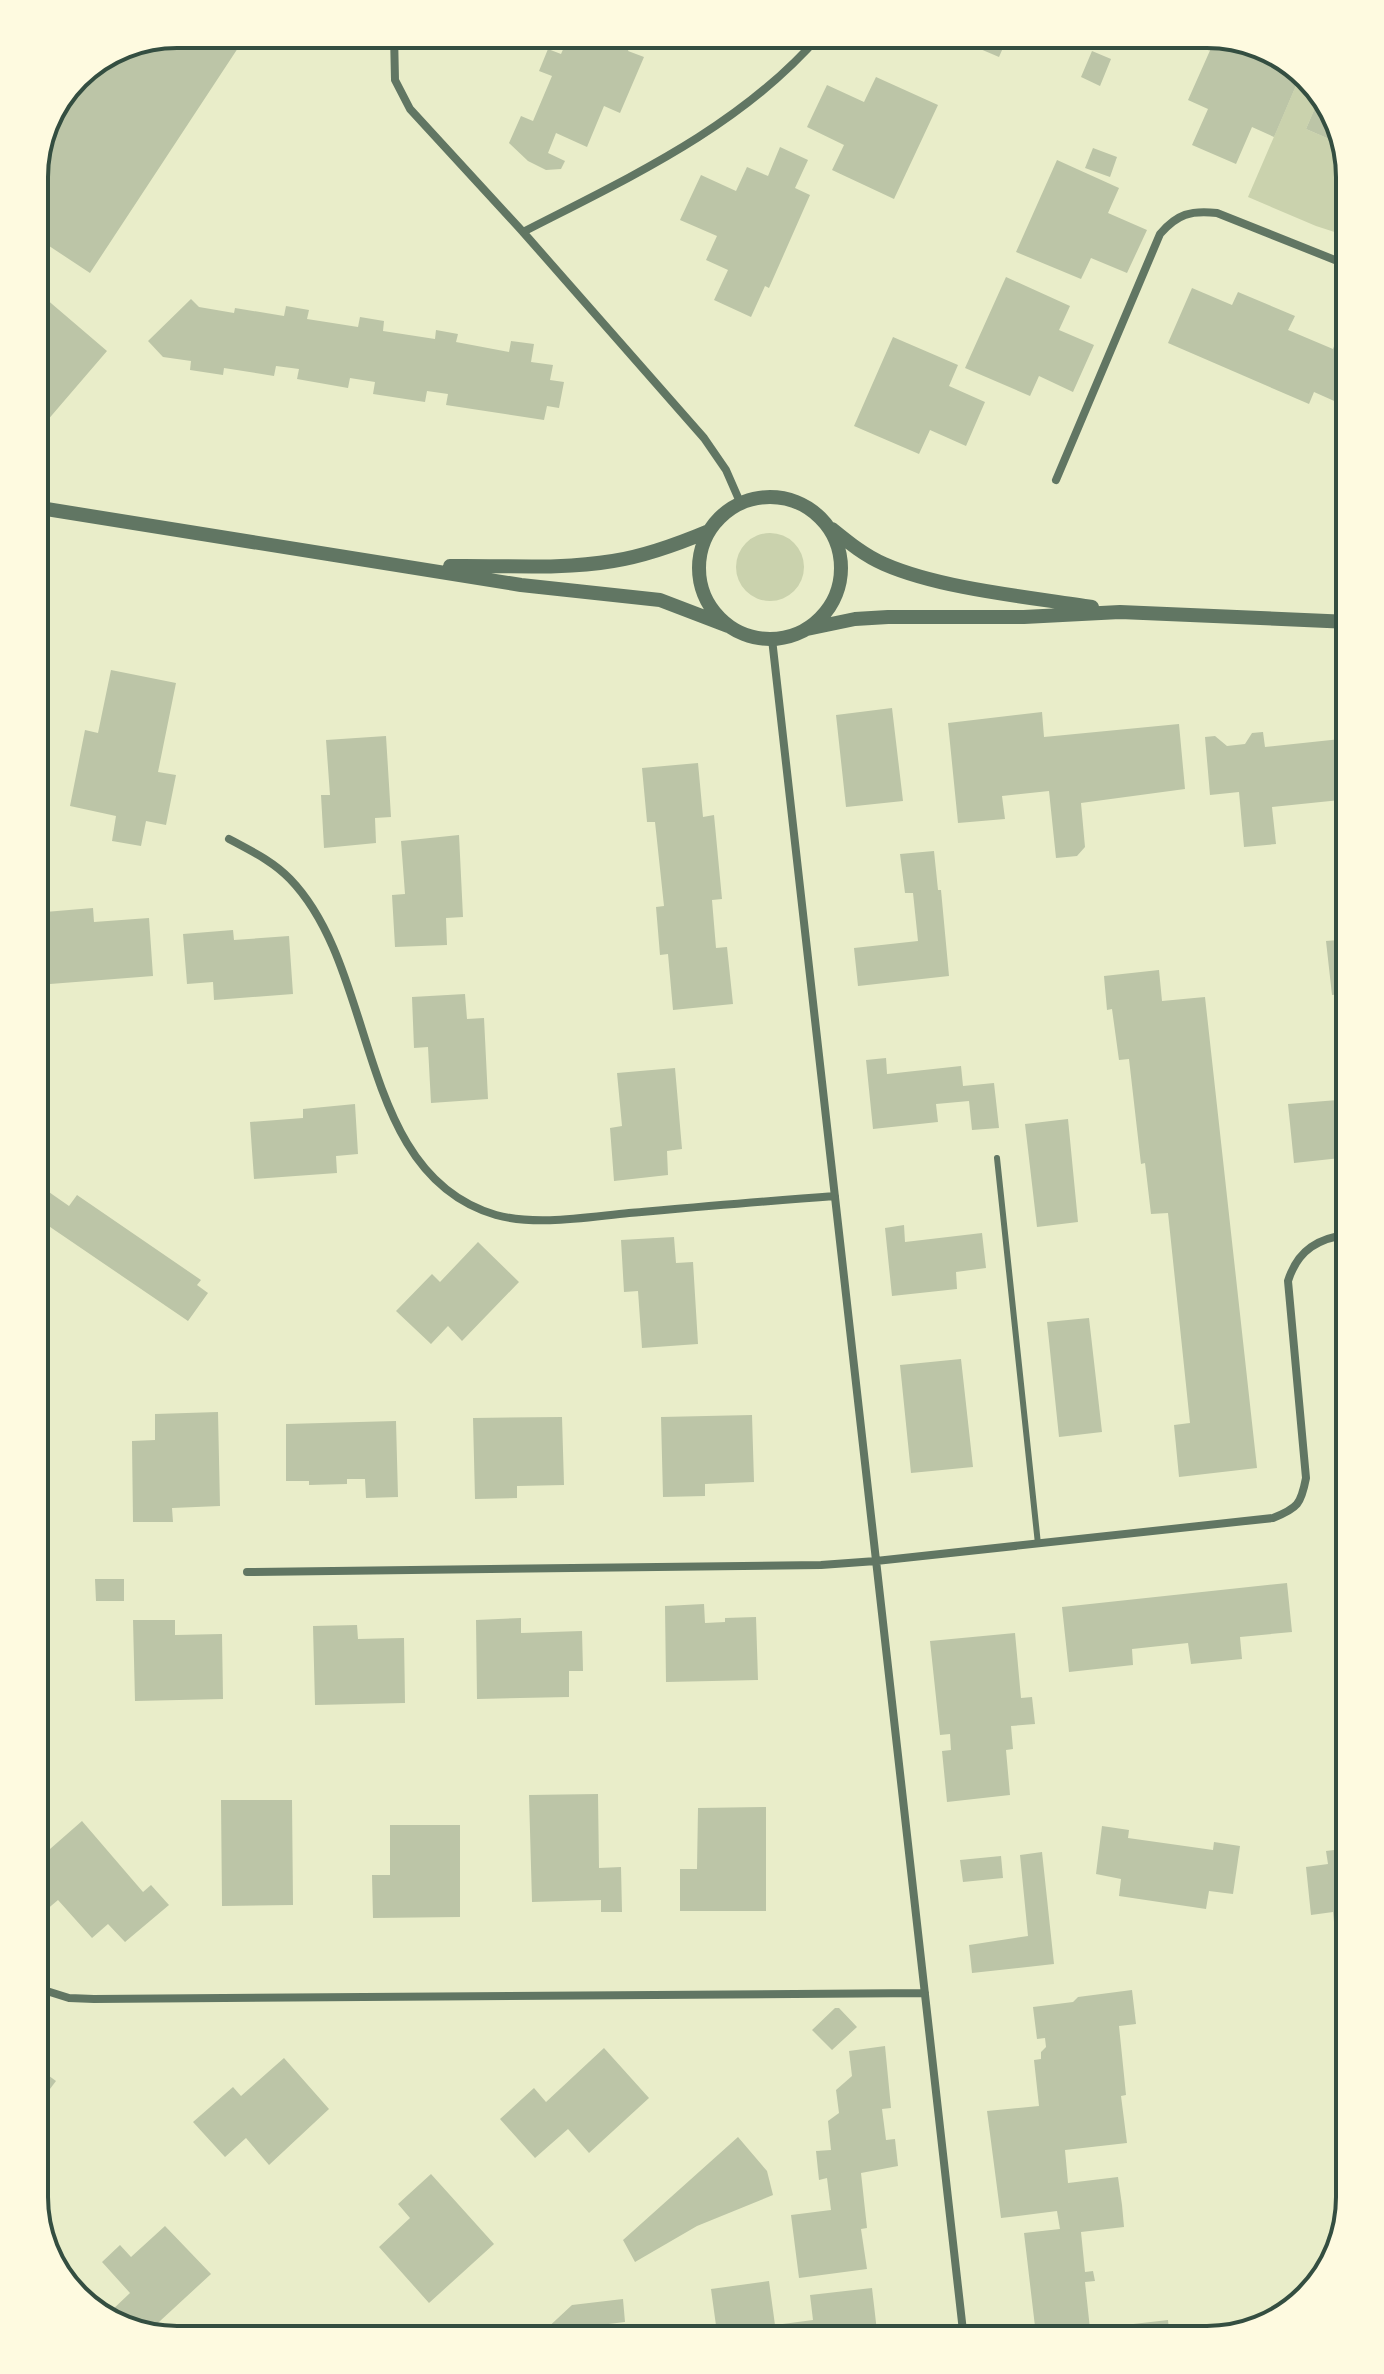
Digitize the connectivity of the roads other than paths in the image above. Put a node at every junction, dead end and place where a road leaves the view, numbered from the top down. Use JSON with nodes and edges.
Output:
{"nodes":[{"id":1,"x":394,"y":48,"type":"edge"},
{"id":2,"x":808,"y":48,"type":"edge"},
{"id":3,"x":523,"y":232,"type":"junction"},
{"id":4,"x":1336,"y":260,"type":"edge"},
{"id":5,"x":1056,"y":480,"type":"dead end"},
{"id":6,"x":740,"y":502,"type":"junction"},
{"id":7,"x":48,"y":509,"type":"edge"},
{"id":8,"x":828,"y":526,"type":"junction"},
{"id":9,"x":709,"y":531,"type":"junction"},
{"id":10,"x":418,"y":567,"type":"junction"},
{"id":11,"x":1120,"y":612,"type":"junction"},
{"id":12,"x":1336,"y":621,"type":"edge"},
{"id":13,"x":728,"y":626,"type":"junction"},
{"id":14,"x":807,"y":629,"type":"junction"},
{"id":15,"x":772,"y":639,"type":"junction"},
{"id":16,"x":229,"y":839,"type":"dead end"},
{"id":17,"x":997,"y":1158,"type":"dead end"},
{"id":18,"x":835,"y":1196,"type":"junction"},
{"id":19,"x":1336,"y":1236,"type":"edge"},
{"id":20,"x":1038,"y":1544,"type":"junction"},
{"id":21,"x":876,"y":1561,"type":"junction"},
{"id":22,"x":247,"y":1572,"type":"dead end"},
{"id":23,"x":48,"y":1991,"type":"edge"},
{"id":24,"x":925,"y":1993,"type":"junction"},
{"id":25,"x":962,"y":2326,"type":"edge"}],
"edges":[{"from":1,"to":3,"type":"street"},
{"from":2,"to":3,"type":"street"},
{"from":3,"to":6,"type":"street"},
{"from":4,"to":5,"type":"street"},
{"from":6,"to":8,"type":"street"},
{"from":6,"to":9,"type":"street"},
{"from":7,"to":10,"type":"street"},
{"from":8,"to":11,"type":"street"},
{"from":8,"to":14,"type":"street"},
{"from":9,"to":10,"type":"street"},
{"from":9,"to":13,"type":"street"},
{"from":10,"to":13,"type":"street"},
{"from":11,"to":12,"type":"street"},
{"from":11,"to":14,"type":"street"},
{"from":13,"to":15,"type":"street"},
{"from":14,"to":15,"type":"street"},
{"from":15,"to":18,"type":"street"},
{"from":16,"to":18,"type":"street"},
{"from":17,"to":20,"type":"lane"},
{"from":18,"to":21,"type":"street"},
{"from":19,"to":20,"type":"street"},
{"from":20,"to":21,"type":"street"},
{"from":21,"to":22,"type":"street"},
{"from":21,"to":24,"type":"street"},
{"from":23,"to":24,"type":"street"},
{"from":24,"to":25,"type":"street"}]}
